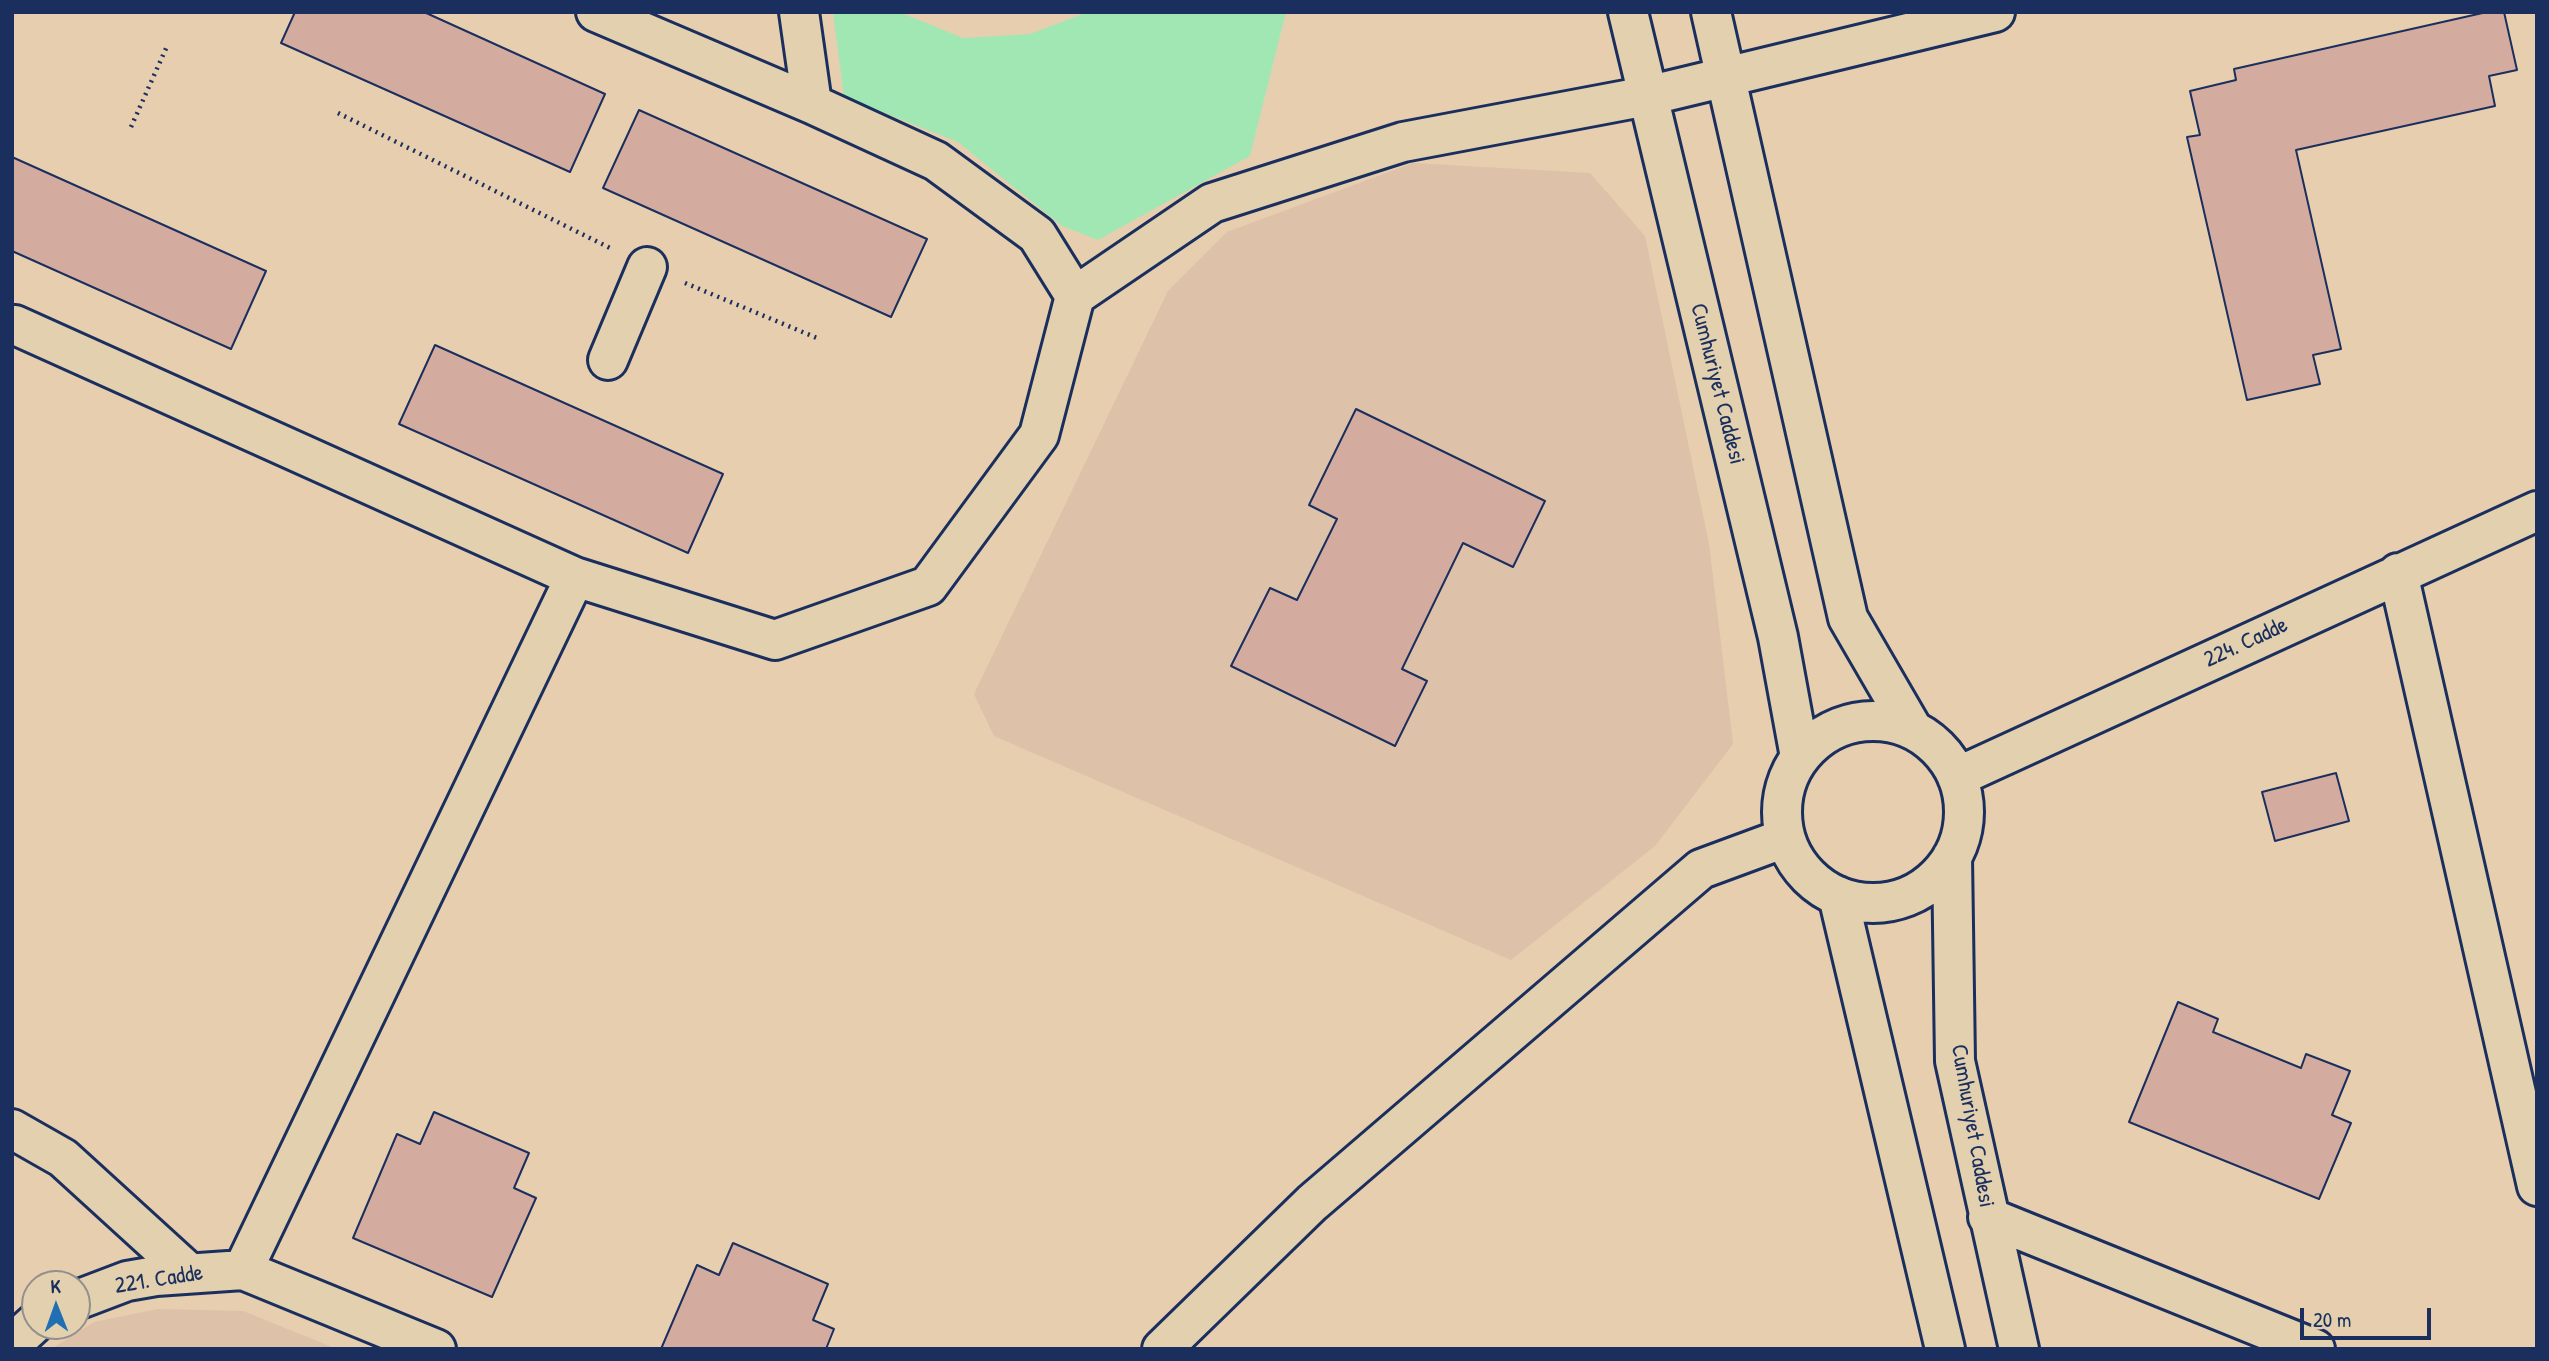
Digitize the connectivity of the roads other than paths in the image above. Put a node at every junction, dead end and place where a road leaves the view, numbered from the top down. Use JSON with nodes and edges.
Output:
{"nodes":[{"id":1,"x":596,"y":12,"type":"edge"},
{"id":2,"x":799,"y":12,"type":"edge"},
{"id":3,"x":1628,"y":12,"type":"edge"},
{"id":4,"x":1710,"y":12,"type":"edge"},
{"id":5,"x":1995,"y":12,"type":"edge"},
{"id":6,"x":1725,"y":78,"type":"junction"},
{"id":7,"x":1647,"y":96,"type":"junction"},
{"id":8,"x":812,"y":104,"type":"junction"},
{"id":9,"x":647,"y":267,"type":"road end"},
{"id":10,"x":1075,"y":296,"type":"junction"},
{"id":11,"x":15,"y":325,"type":"dead end"},
{"id":12,"x":608,"y":359,"type":"dead end"},
{"id":13,"x":2537,"y":511,"type":"edge"},
{"id":14,"x":2398,"y":573,"type":"junction"},
{"id":15,"x":575,"y":577,"type":"junction"},
{"id":16,"x":1913,"y":730,"type":"junction"},
{"id":17,"x":1800,"y":757,"type":"junction"},
{"id":18,"x":1957,"y":777,"type":"junction"},
{"id":19,"x":1785,"y":838,"type":"junction"},
{"id":20,"x":1952,"y":857,"type":"junction"},
{"id":21,"x":1838,"y":896,"type":"junction"},
{"id":22,"x":12,"y":1129,"type":"edge"},
{"id":23,"x":2537,"y":1186,"type":"edge"},
{"id":24,"x":1988,"y":1217,"type":"junction"},
{"id":25,"x":243,"y":1270,"type":"junction"},
{"id":26,"x":188,"y":1272,"type":"junction"},
{"id":27,"x":91,"y":1295,"type":"edge"},
{"id":28,"x":436,"y":1349,"type":"edge"},
{"id":29,"x":1162,"y":1349,"type":"edge"},
{"id":30,"x":1945,"y":1349,"type":"edge"},
{"id":31,"x":2019,"y":1349,"type":"edge"},
{"id":32,"x":2315,"y":1349,"type":"edge"}],
"edges":[{"from":1,"to":8,"type":"street"},
{"from":2,"to":8,"type":"street"},
{"from":3,"to":7,"type":"street","name":"Cumhuriyet Caddesi"},
{"from":4,"to":6,"type":"street"},
{"from":5,"to":6,"type":"street"},
{"from":6,"to":7,"type":"street"},
{"from":6,"to":16,"type":"street"},
{"from":7,"to":10,"type":"street"},
{"from":7,"to":17,"type":"street","name":"Cumhuriyet Caddesi"},
{"from":8,"to":10,"type":"street"},
{"from":9,"to":12,"type":"street"},
{"from":10,"to":15,"type":"street"},
{"from":11,"to":15,"type":"street"},
{"from":13,"to":14,"type":"street","name":"224. Cadde"},
{"from":14,"to":18,"type":"street","name":"224. Cadde"},
{"from":14,"to":23,"type":"street"},
{"from":15,"to":25,"type":"street"},
{"from":16,"to":17,"type":"street"},
{"from":16,"to":18,"type":"street"},
{"from":17,"to":19,"type":"street"},
{"from":18,"to":20,"type":"street"},
{"from":19,"to":21,"type":"street"},
{"from":19,"to":29,"type":"street"},
{"from":20,"to":21,"type":"street"},
{"from":20,"to":24,"type":"street","name":"Cumhuriyet Caddesi"},
{"from":21,"to":30,"type":"street"},
{"from":22,"to":26,"type":"street"},
{"from":24,"to":31,"type":"street","name":"Cumhuriyet Caddesi"},
{"from":24,"to":32,"type":"street"},
{"from":25,"to":26,"type":"street","name":"221. Cadde"},
{"from":25,"to":28,"type":"street"},
{"from":26,"to":27,"type":"street","name":"221. Cadde"}]}
